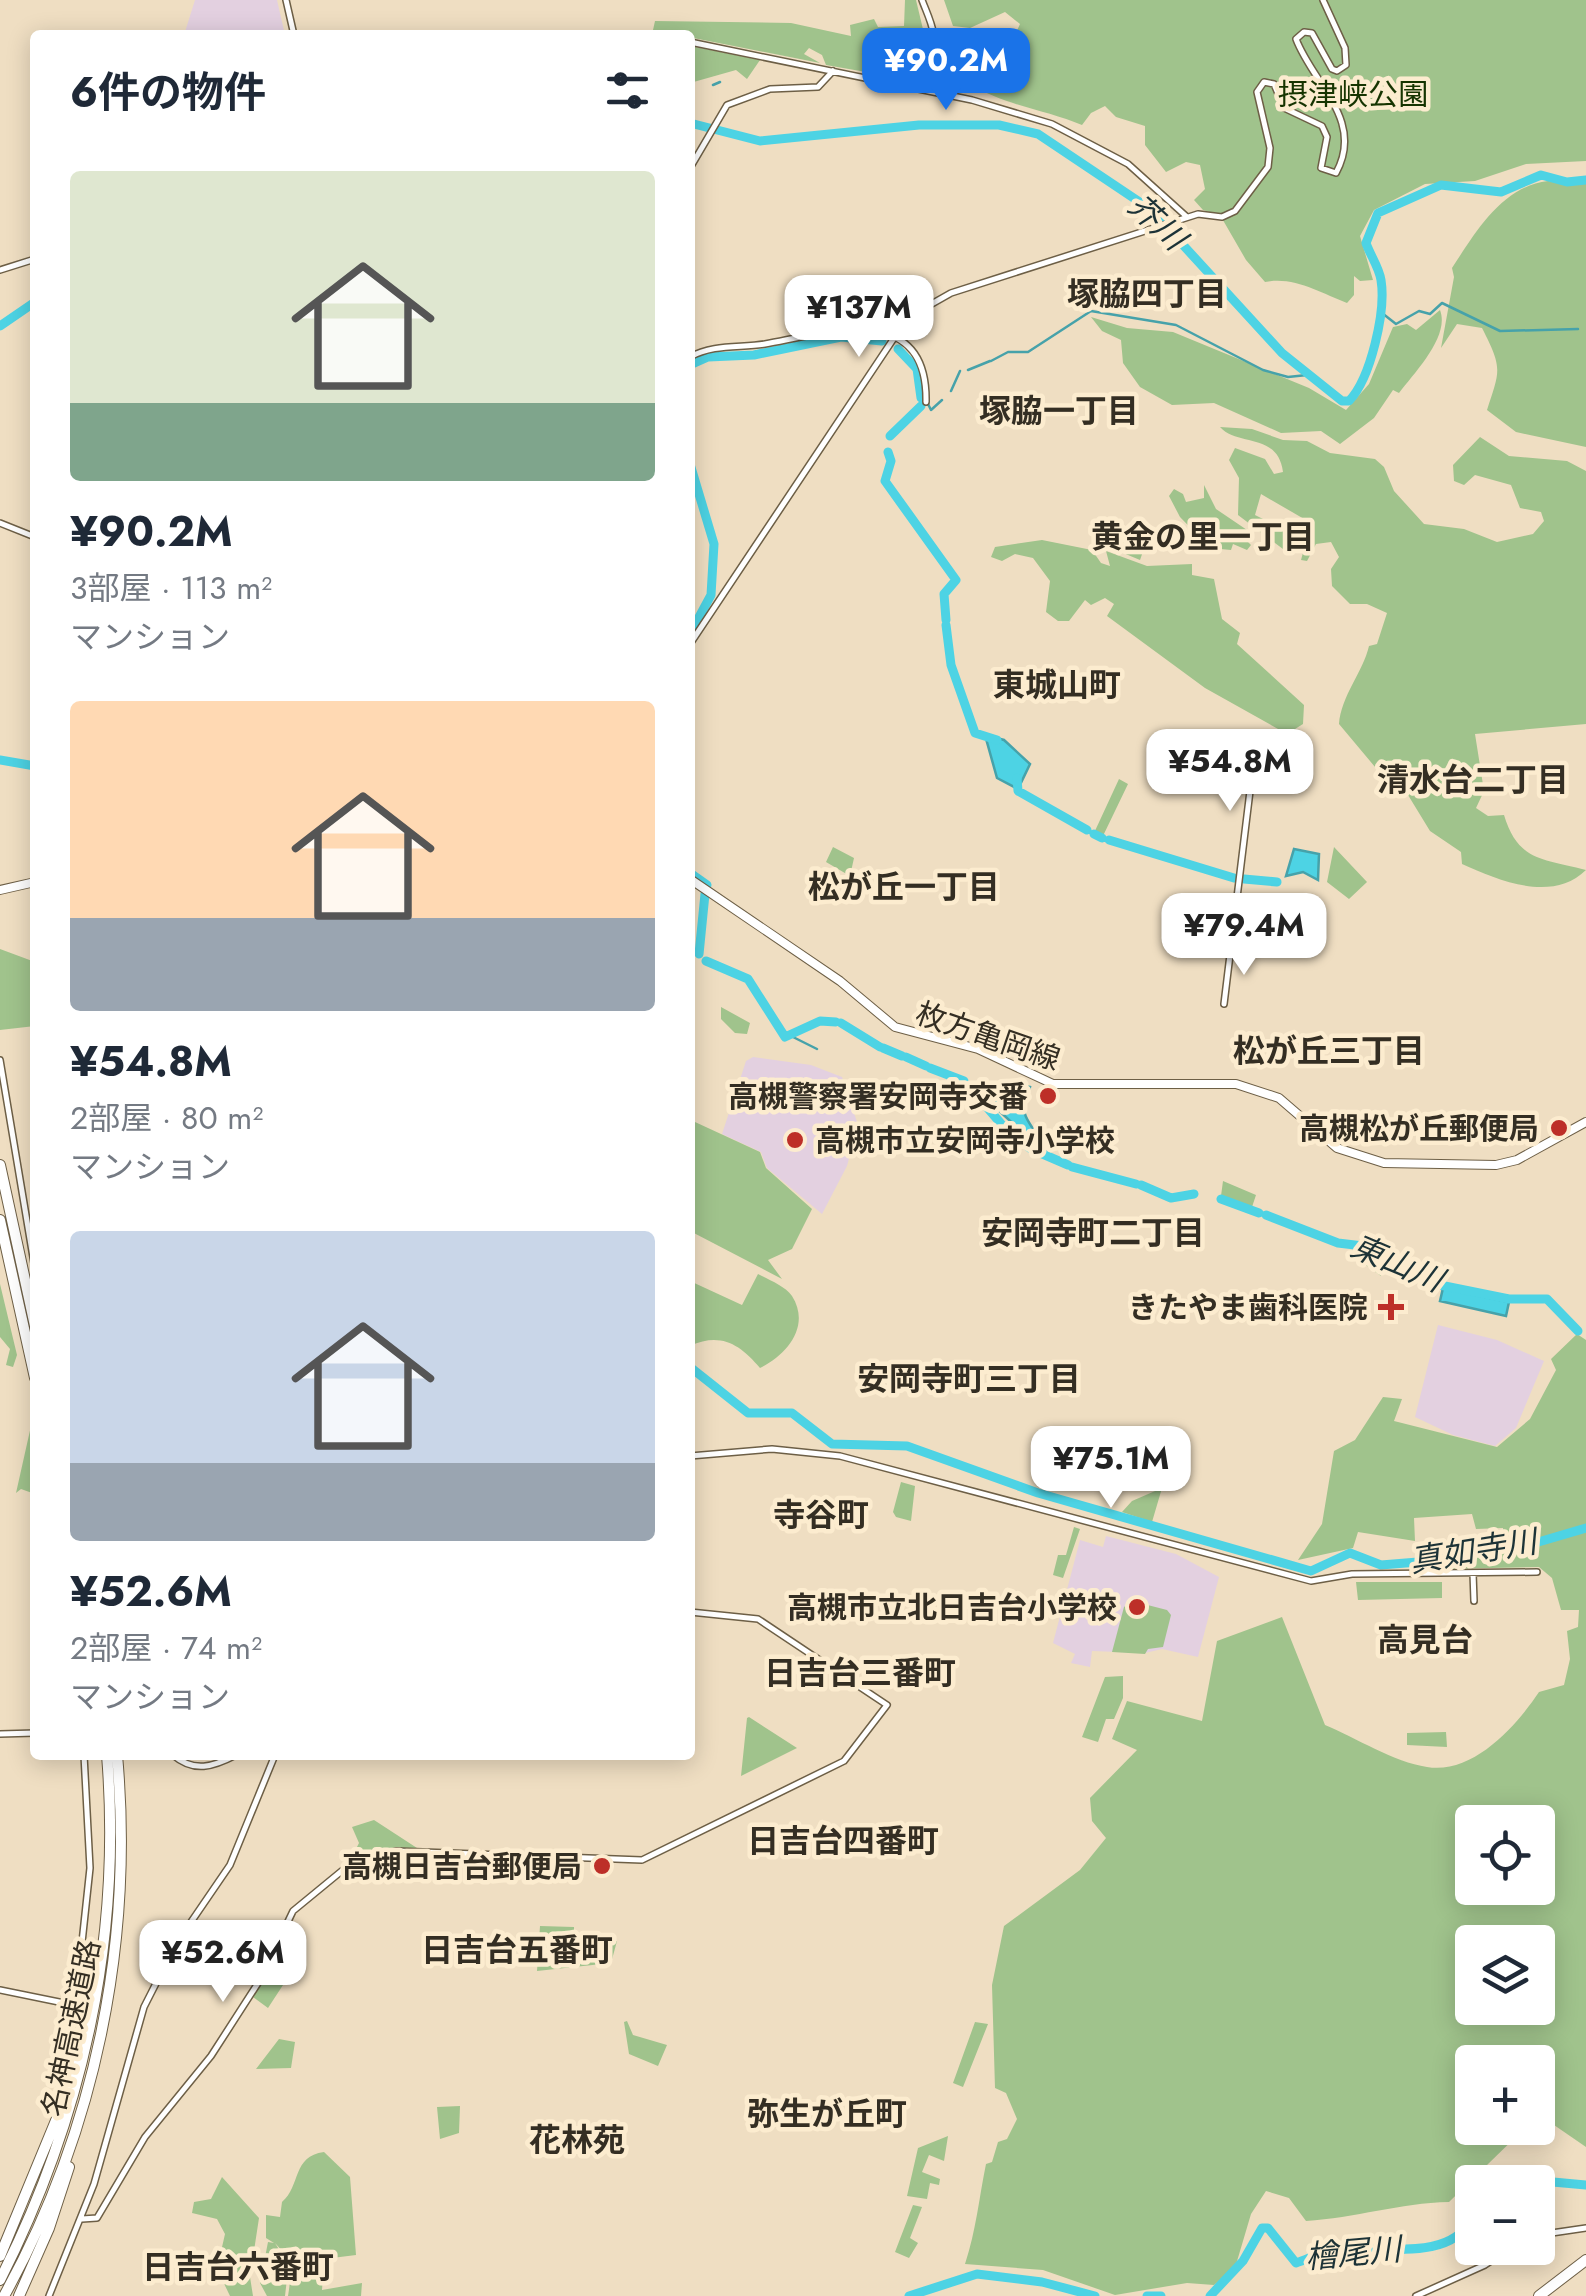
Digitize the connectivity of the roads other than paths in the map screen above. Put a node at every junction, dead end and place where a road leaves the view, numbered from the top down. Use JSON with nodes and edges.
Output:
{"nodes":[{"id":1,"x":286,"y":0,"type":"edge"},
{"id":2,"x":922,"y":0,"type":"edge"},
{"id":3,"x":1323,"y":0,"type":"edge"},
{"id":4,"x":293,"y":30,"type":"edge"},
{"id":5,"x":695,"y":43,"type":"edge"},
{"id":6,"x":832,"y":71,"type":"junction"},
{"id":7,"x":886,"y":82,"type":"junction"},
{"id":8,"x":695,"y":159,"type":"edge"},
{"id":9,"x":1185,"y":219,"type":"junction"},
{"id":10,"x":30,"y":261,"type":"edge"},
{"id":11,"x":0,"y":270,"type":"edge"},
{"id":12,"x":894,"y":338,"type":"junction"},
{"id":13,"x":695,"y":354,"type":"edge"},
{"id":14,"x":926,"y":402,"type":"dead end"},
{"id":15,"x":0,"y":523,"type":"edge"},
{"id":16,"x":30,"y":535,"type":"edge"},
{"id":17,"x":695,"y":636,"type":"edge"},
{"id":18,"x":1255,"y":750,"type":"dead end"},
{"id":19,"x":695,"y":881,"type":"edge"},
{"id":20,"x":30,"y":883,"type":"edge"},
{"id":21,"x":0,"y":890,"type":"edge"},
{"id":22,"x":1224,"y":1004,"type":"dead end"},
{"id":23,"x":0,"y":1060,"type":"edge"},
{"id":24,"x":1586,"y":1122,"type":"edge"},
{"id":25,"x":0,"y":1165,"type":"edge"},
{"id":26,"x":0,"y":1220,"type":"edge"},
{"id":27,"x":30,"y":1239,"type":"edge"},
{"id":28,"x":30,"y":1303,"type":"edge"},
{"id":29,"x":30,"y":1355,"type":"edge"},
{"id":30,"x":695,"y":1456,"type":"edge"},
{"id":31,"x":1537,"y":1572,"type":"dead end"},
{"id":32,"x":1473,"y":1573,"type":"junction"},
{"id":33,"x":1474,"y":1601,"type":"dead end"},
{"id":34,"x":695,"y":1613,"type":"edge"},
{"id":35,"x":30,"y":1732,"type":"edge"},
{"id":36,"x":0,"y":1734,"type":"edge"},
{"id":37,"x":84,"y":1760,"type":"edge"},
{"id":38,"x":107,"y":1760,"type":"edge"},
{"id":39,"x":117,"y":1760,"type":"edge"},
{"id":40,"x":179,"y":1760,"type":"edge"},
{"id":41,"x":223,"y":1760,"type":"edge"},
{"id":42,"x":273,"y":1760,"type":"edge"},
{"id":43,"x":109,"y":1781,"type":"junction"},
{"id":44,"x":120,"y":1788,"type":"junction"},
{"id":45,"x":0,"y":1990,"type":"edge"},
{"id":46,"x":82,"y":2219,"type":"junction"},
{"id":47,"x":1586,"y":2228,"type":"edge"},
{"id":48,"x":1555,"y":2233,"type":"edge"},
{"id":49,"x":0,"y":2256,"type":"edge"},
{"id":50,"x":1586,"y":2260,"type":"edge"},
{"id":51,"x":1484,"y":2265,"type":"edge"},
{"id":52,"x":0,"y":2280,"type":"edge"},
{"id":53,"x":4,"y":2296,"type":"edge"},
{"id":54,"x":18,"y":2296,"type":"edge"},
{"id":55,"x":49,"y":2296,"type":"edge"},
{"id":56,"x":1416,"y":2296,"type":"edge"},
{"id":57,"x":1539,"y":2296,"type":"edge"}],
"edges":[{"from":1,"to":4,"type":"street"},
{"from":2,"to":7,"type":"street"},
{"from":3,"to":9,"type":"street"},
{"from":5,"to":6,"type":"street"},
{"from":6,"to":7,"type":"street"},
{"from":6,"to":8,"type":"street"},
{"from":7,"to":9,"type":"street"},
{"from":9,"to":12,"type":"street"},
{"from":10,"to":11,"type":"street"},
{"from":12,"to":13,"type":"street"},
{"from":12,"to":14,"type":"street"},
{"from":12,"to":17,"type":"street"},
{"from":15,"to":16,"type":"street"},
{"from":18,"to":22,"type":"street"},
{"from":19,"to":24,"type":"main road","name":"枚方亀岡線"},
{"from":20,"to":21,"type":"main road"},
{"from":23,"to":27,"type":"street"},
{"from":25,"to":28,"type":"highway"},
{"from":26,"to":29,"type":"highway"},
{"from":30,"to":32,"type":"street"},
{"from":31,"to":32,"type":"street"},
{"from":32,"to":33,"type":"street"},
{"from":34,"to":46,"type":"street"},
{"from":35,"to":36,"type":"street"},
{"from":37,"to":45,"type":"street"},
{"from":38,"to":43,"type":"highway","name":"名神高速道路"},
{"from":39,"to":44,"type":"highway","name":"名神高速道路"},
{"from":40,"to":41,"type":"street"},
{"from":42,"to":46,"type":"street"},
{"from":43,"to":49,"type":"highway"},
{"from":43,"to":52,"type":"highway","name":"名神高速道路"},
{"from":44,"to":53,"type":"highway","name":"名神高速道路"},
{"from":44,"to":54,"type":"highway"},
{"from":46,"to":55,"type":"street"},
{"from":47,"to":48,"type":"street"},
{"from":50,"to":57,"type":"highway"},
{"from":51,"to":56,"type":"street"}]}
